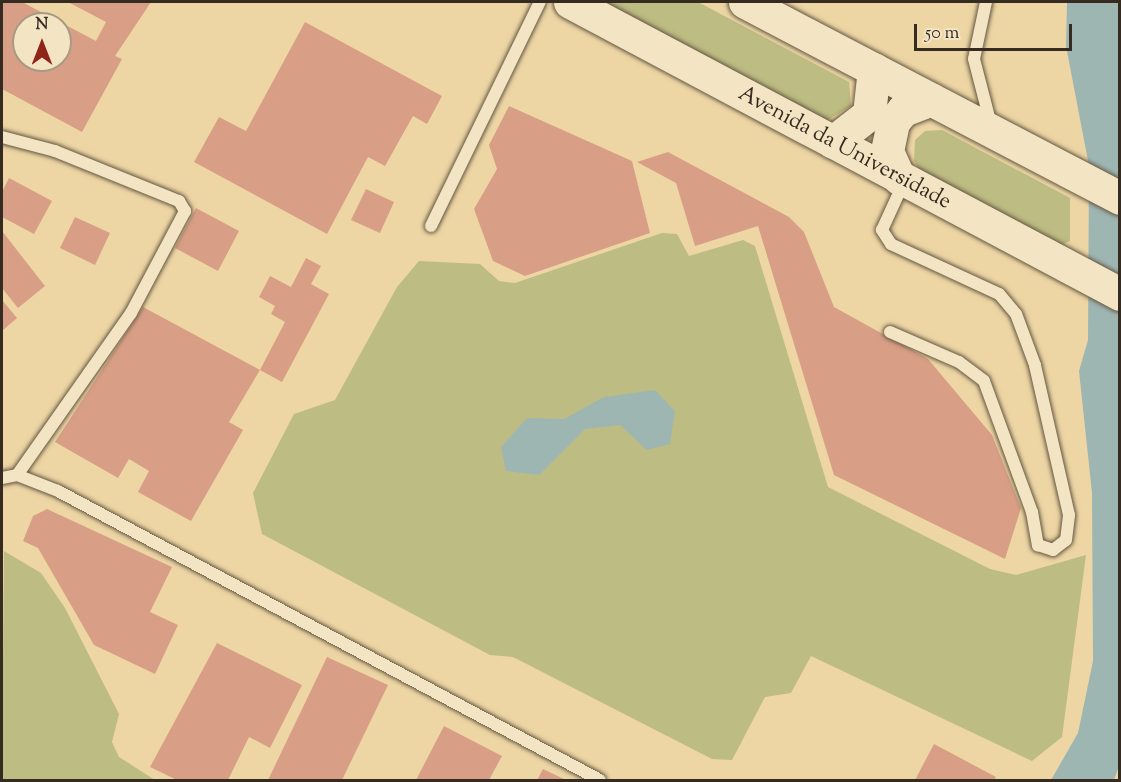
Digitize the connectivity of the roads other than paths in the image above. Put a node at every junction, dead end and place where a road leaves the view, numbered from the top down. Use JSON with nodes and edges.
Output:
{"nodes":[{"id":1,"x":540,"y":2,"type":"edge"},
{"id":2,"x":570,"y":2,"type":"edge"},
{"id":3,"x":745,"y":2,"type":"edge"},
{"id":4,"x":986,"y":2,"type":"edge"},
{"id":5,"x":874,"y":69,"type":"junction"},
{"id":6,"x":931,"y":99,"type":"junction"},
{"id":7,"x":996,"y":133,"type":"junction"},
{"id":8,"x":2,"y":137,"type":"edge"},
{"id":9,"x":833,"y":142,"type":"junction"},
{"id":10,"x":902,"y":179,"type":"junction"},
{"id":11,"x":1119,"y":198,"type":"edge"},
{"id":12,"x":431,"y":226,"type":"dead end"},
{"id":13,"x":1119,"y":294,"type":"edge"},
{"id":14,"x":890,"y":332,"type":"dead end"},
{"id":15,"x":17,"y":475,"type":"junction"},
{"id":16,"x":2,"y":478,"type":"edge"},
{"id":17,"x":600,"y":780,"type":"edge"}],
"edges":[{"from":1,"to":12,"type":"lane"},
{"from":2,"to":9,"type":"main road","name":"Avenida da Universidade"},
{"from":3,"to":5,"type":"main road"},
{"from":4,"to":7,"type":"lane"},
{"from":5,"to":6,"type":"main road"},
{"from":5,"to":9,"type":"main road"},
{"from":6,"to":7,"type":"main road"},
{"from":6,"to":10,"type":"main road"},
{"from":7,"to":11,"type":"main road"},
{"from":8,"to":15,"type":"lane"},
{"from":9,"to":10,"type":"main road","name":"Avenida da Universidade"},
{"from":10,"to":13,"type":"main road","name":"Avenida da Universidade"},
{"from":10,"to":14,"type":"lane"},
{"from":15,"to":16,"type":"lane"},
{"from":15,"to":17,"type":"lane"}]}
